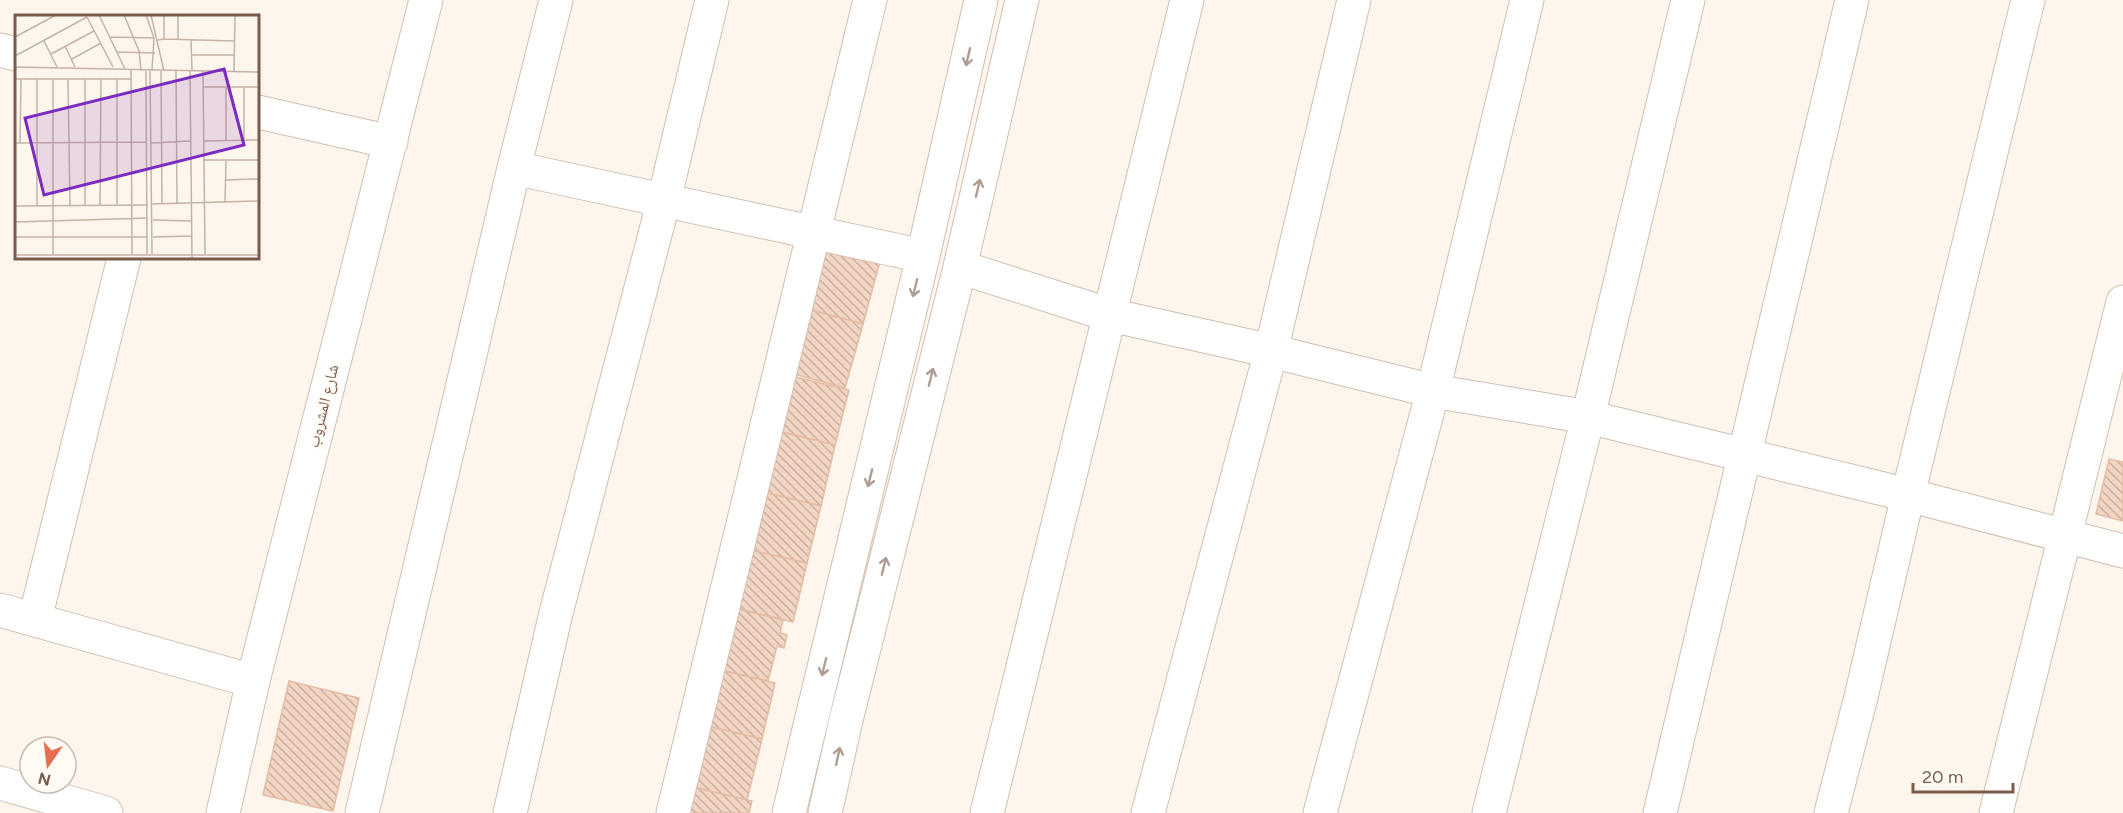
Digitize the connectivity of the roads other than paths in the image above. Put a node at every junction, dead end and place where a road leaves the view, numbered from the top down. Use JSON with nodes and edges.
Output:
{"nodes":[{"id":1,"x":426,"y":0,"type":"edge"},
{"id":2,"x":556,"y":0,"type":"edge"},
{"id":3,"x":712,"y":0,"type":"edge"},
{"id":4,"x":870,"y":0,"type":"edge"},
{"id":5,"x":981,"y":0,"type":"edge"},
{"id":6,"x":1022,"y":0,"type":"edge"},
{"id":7,"x":1187,"y":0,"type":"edge"},
{"id":8,"x":1354,"y":0,"type":"edge"},
{"id":9,"x":1527,"y":0,"type":"edge"},
{"id":10,"x":1688,"y":0,"type":"edge"},
{"id":11,"x":1852,"y":0,"type":"edge"},
{"id":12,"x":2028,"y":0,"type":"edge"},
{"id":13,"x":0,"y":51,"type":"edge"},
{"id":14,"x":15,"y":54,"type":"edge"},
{"id":15,"x":260,"y":112,"type":"edge"},
{"id":16,"x":391,"y":142,"type":"junction"},
{"id":17,"x":514,"y":168,"type":"junction"},
{"id":18,"x":664,"y":200,"type":"junction"},
{"id":19,"x":814,"y":233,"type":"junction"},
{"id":20,"x":923,"y":256,"type":"junction"},
{"id":21,"x":124,"y":260,"type":"edge"},
{"id":22,"x":960,"y":267,"type":"junction"},
{"id":23,"x":2123,"y":302,"type":"edge"},
{"id":24,"x":1110,"y":315,"type":"junction"},
{"id":25,"x":1271,"y":351,"type":"junction"},
{"id":26,"x":1433,"y":391,"type":"junction"},
{"id":27,"x":1588,"y":417,"type":"junction"},
{"id":28,"x":1746,"y":455,"type":"junction"},
{"id":29,"x":1908,"y":495,"type":"junction"},
{"id":30,"x":2065,"y":536,"type":"junction"},
{"id":31,"x":2123,"y":551,"type":"edge"},
{"id":32,"x":0,"y":610,"type":"edge"},
{"id":33,"x":35,"y":619,"type":"junction"},
{"id":34,"x":253,"y":681,"type":"junction"},
{"id":35,"x":0,"y":783,"type":"edge"},
{"id":36,"x":106,"y":813,"type":"edge"},
{"id":37,"x":223,"y":813,"type":"edge"},
{"id":38,"x":362,"y":813,"type":"edge"},
{"id":39,"x":510,"y":813,"type":"edge"},
{"id":40,"x":673,"y":813,"type":"edge"},
{"id":41,"x":789,"y":813,"type":"edge"},
{"id":42,"x":825,"y":813,"type":"edge"},
{"id":43,"x":987,"y":813,"type":"edge"},
{"id":44,"x":1148,"y":813,"type":"edge"},
{"id":45,"x":1320,"y":813,"type":"edge"},
{"id":46,"x":1489,"y":813,"type":"edge"},
{"id":47,"x":1660,"y":813,"type":"edge"},
{"id":48,"x":1831,"y":813,"type":"edge"},
{"id":49,"x":1996,"y":813,"type":"edge"}],
"edges":[{"from":1,"to":16,"type":"street","name":"شارع المشروب"},
{"from":2,"to":17,"type":"street"},
{"from":3,"to":18,"type":"street"},
{"from":4,"to":19,"type":"street"},
{"from":5,"to":20,"type":"street","one_way":true},
{"from":22,"to":6,"type":"street","one_way":true},
{"from":7,"to":24,"type":"street"},
{"from":8,"to":25,"type":"street"},
{"from":9,"to":26,"type":"street"},
{"from":10,"to":27,"type":"street"},
{"from":11,"to":28,"type":"street"},
{"from":12,"to":29,"type":"street"},
{"from":13,"to":14,"type":"street"},
{"from":15,"to":16,"type":"street"},
{"from":16,"to":34,"type":"street","name":"شارع المشروب"},
{"from":17,"to":18,"type":"street"},
{"from":17,"to":38,"type":"street"},
{"from":18,"to":19,"type":"street"},
{"from":18,"to":39,"type":"street"},
{"from":19,"to":20,"type":"street"},
{"from":19,"to":40,"type":"street"},
{"from":20,"to":41,"type":"street","one_way":true},
{"from":21,"to":33,"type":"street"},
{"from":22,"to":24,"type":"street"},
{"from":42,"to":22,"type":"street","one_way":true},
{"from":23,"to":30,"type":"street"},
{"from":24,"to":25,"type":"street"},
{"from":24,"to":43,"type":"street"},
{"from":25,"to":26,"type":"street"},
{"from":25,"to":44,"type":"street"},
{"from":26,"to":27,"type":"street"},
{"from":26,"to":45,"type":"street"},
{"from":27,"to":28,"type":"street"},
{"from":27,"to":46,"type":"street"},
{"from":28,"to":29,"type":"street"},
{"from":28,"to":47,"type":"street"},
{"from":29,"to":30,"type":"street"},
{"from":29,"to":48,"type":"street"},
{"from":30,"to":31,"type":"street"},
{"from":30,"to":49,"type":"street"},
{"from":32,"to":33,"type":"street"},
{"from":33,"to":34,"type":"street"},
{"from":34,"to":37,"type":"street","name":"شارع المشروب"},
{"from":35,"to":36,"type":"street"}]}
